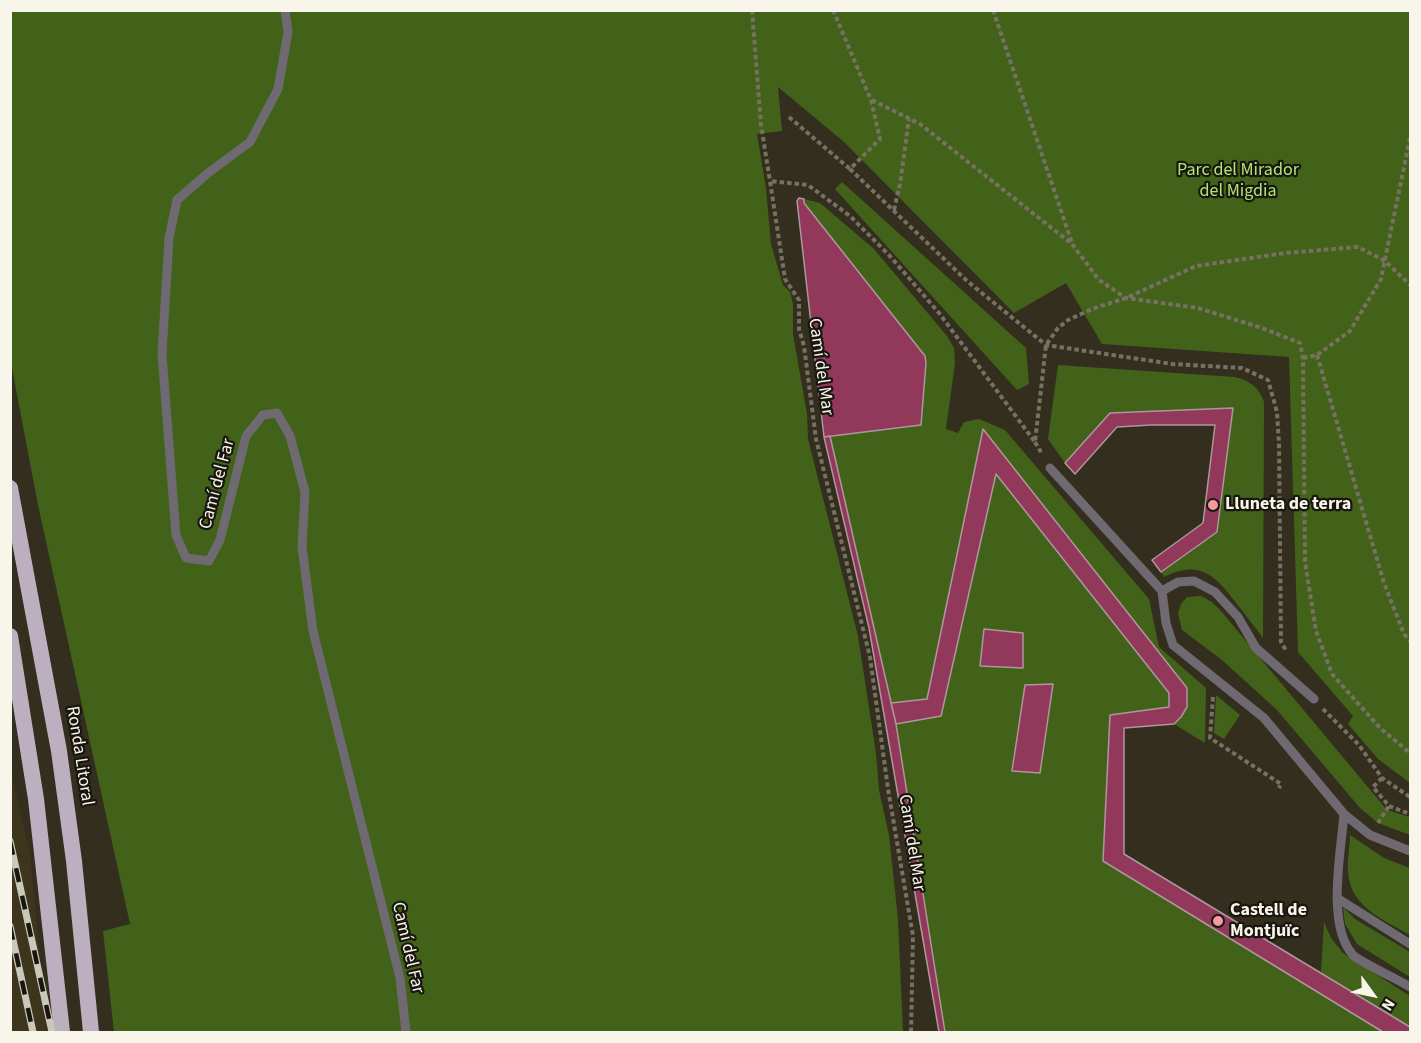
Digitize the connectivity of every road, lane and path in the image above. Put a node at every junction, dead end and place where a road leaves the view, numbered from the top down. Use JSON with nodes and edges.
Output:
{"nodes":[{"id":1,"x":285,"y":10,"type":"edge"},
{"id":2,"x":752,"y":10,"type":"edge"},
{"id":3,"x":832,"y":10,"type":"edge"},
{"id":4,"x":993,"y":10,"type":"edge"},
{"id":5,"x":871,"y":100,"type":"junction"},
{"id":6,"x":789,"y":117,"type":"dead end"},
{"id":7,"x":909,"y":119,"type":"junction"},
{"id":8,"x":1410,"y":138,"type":"edge"},
{"id":9,"x":850,"y":169,"type":"junction"},
{"id":10,"x":770,"y":181,"type":"junction"},
{"id":11,"x":893,"y":210,"type":"junction"},
{"id":12,"x":1072,"y":244,"type":"junction"},
{"id":13,"x":1385,"y":261,"type":"junction"},
{"id":14,"x":1410,"y":285,"type":"edge"},
{"id":15,"x":1126,"y":298,"type":"junction"},
{"id":16,"x":1046,"y":345,"type":"junction"},
{"id":17,"x":1317,"y":355,"type":"junction"},
{"id":18,"x":1303,"y":358,"type":"junction"},
{"id":19,"x":1050,"y":468,"type":"dead end"},
{"id":20,"x":10,"y":488,"type":"edge"},
{"id":21,"x":1162,"y":591,"type":"junction"},
{"id":22,"x":10,"y":636,"type":"edge"},
{"id":23,"x":1410,"y":641,"type":"edge"},
{"id":24,"x":1292,"y":661,"type":"dead end"},
{"id":25,"x":1214,"y":678,"type":"junction"},
{"id":26,"x":1314,"y":699,"type":"joint"},
{"id":27,"x":1410,"y":753,"type":"edge"},
{"id":28,"x":1382,"y":778,"type":"junction"},
{"id":29,"x":1278,"y":788,"type":"dead end"},
{"id":30,"x":1410,"y":797,"type":"edge"},
{"id":31,"x":1344,"y":814,"type":"junction"},
{"id":32,"x":1410,"y":814,"type":"edge"},
{"id":33,"x":1410,"y":851,"type":"edge"},
{"id":34,"x":1337,"y":898,"type":"junction"},
{"id":35,"x":1410,"y":944,"type":"edge"},
{"id":36,"x":1410,"y":987,"type":"edge"},
{"id":37,"x":62,"y":1032,"type":"edge"},
{"id":38,"x":91,"y":1032,"type":"edge"},
{"id":39,"x":406,"y":1032,"type":"edge"},
{"id":40,"x":911,"y":1032,"type":"edge"}],
"edges":[{"from":1,"to":39,"type":"lane","name":"Camí del Far"},
{"from":2,"to":10,"type":"path","name":"Camí del Mar"},
{"from":3,"to":5,"type":"path"},
{"from":4,"to":12,"type":"path"},
{"from":5,"to":7,"type":"path"},
{"from":5,"to":9,"type":"path"},
{"from":6,"to":9,"type":"path"},
{"from":7,"to":11,"type":"path"},
{"from":7,"to":12,"type":"path"},
{"from":8,"to":13,"type":"path"},
{"from":9,"to":11,"type":"path"},
{"from":10,"to":16,"type":"path"},
{"from":10,"to":40,"type":"path","name":"Camí del Mar"},
{"from":11,"to":16,"type":"path"},
{"from":12,"to":15,"type":"path"},
{"from":13,"to":14,"type":"path"},
{"from":13,"to":15,"type":"path"},
{"from":13,"to":17,"type":"path"},
{"from":15,"to":16,"type":"path"},
{"from":15,"to":18,"type":"path"},
{"from":16,"to":24,"type":"path"},
{"from":17,"to":18,"type":"path"},
{"from":17,"to":23,"type":"path"},
{"from":18,"to":27,"type":"path"},
{"from":19,"to":21,"type":"lane"},
{"from":20,"to":38,"type":"highway","name":"Ronda Litoral"},
{"from":21,"to":25,"type":"lane"},
{"from":21,"to":26,"type":"lane"},
{"from":22,"to":37,"type":"highway"},
{"from":25,"to":29,"type":"path"},
{"from":25,"to":31,"type":"lane"},
{"from":26,"to":28,"type":"path"},
{"from":28,"to":30,"type":"path"},
{"from":28,"to":32,"type":"path"},
{"from":31,"to":33,"type":"lane"},
{"from":31,"to":34,"type":"lane"},
{"from":34,"to":35,"type":"lane"},
{"from":34,"to":36,"type":"lane"}]}
